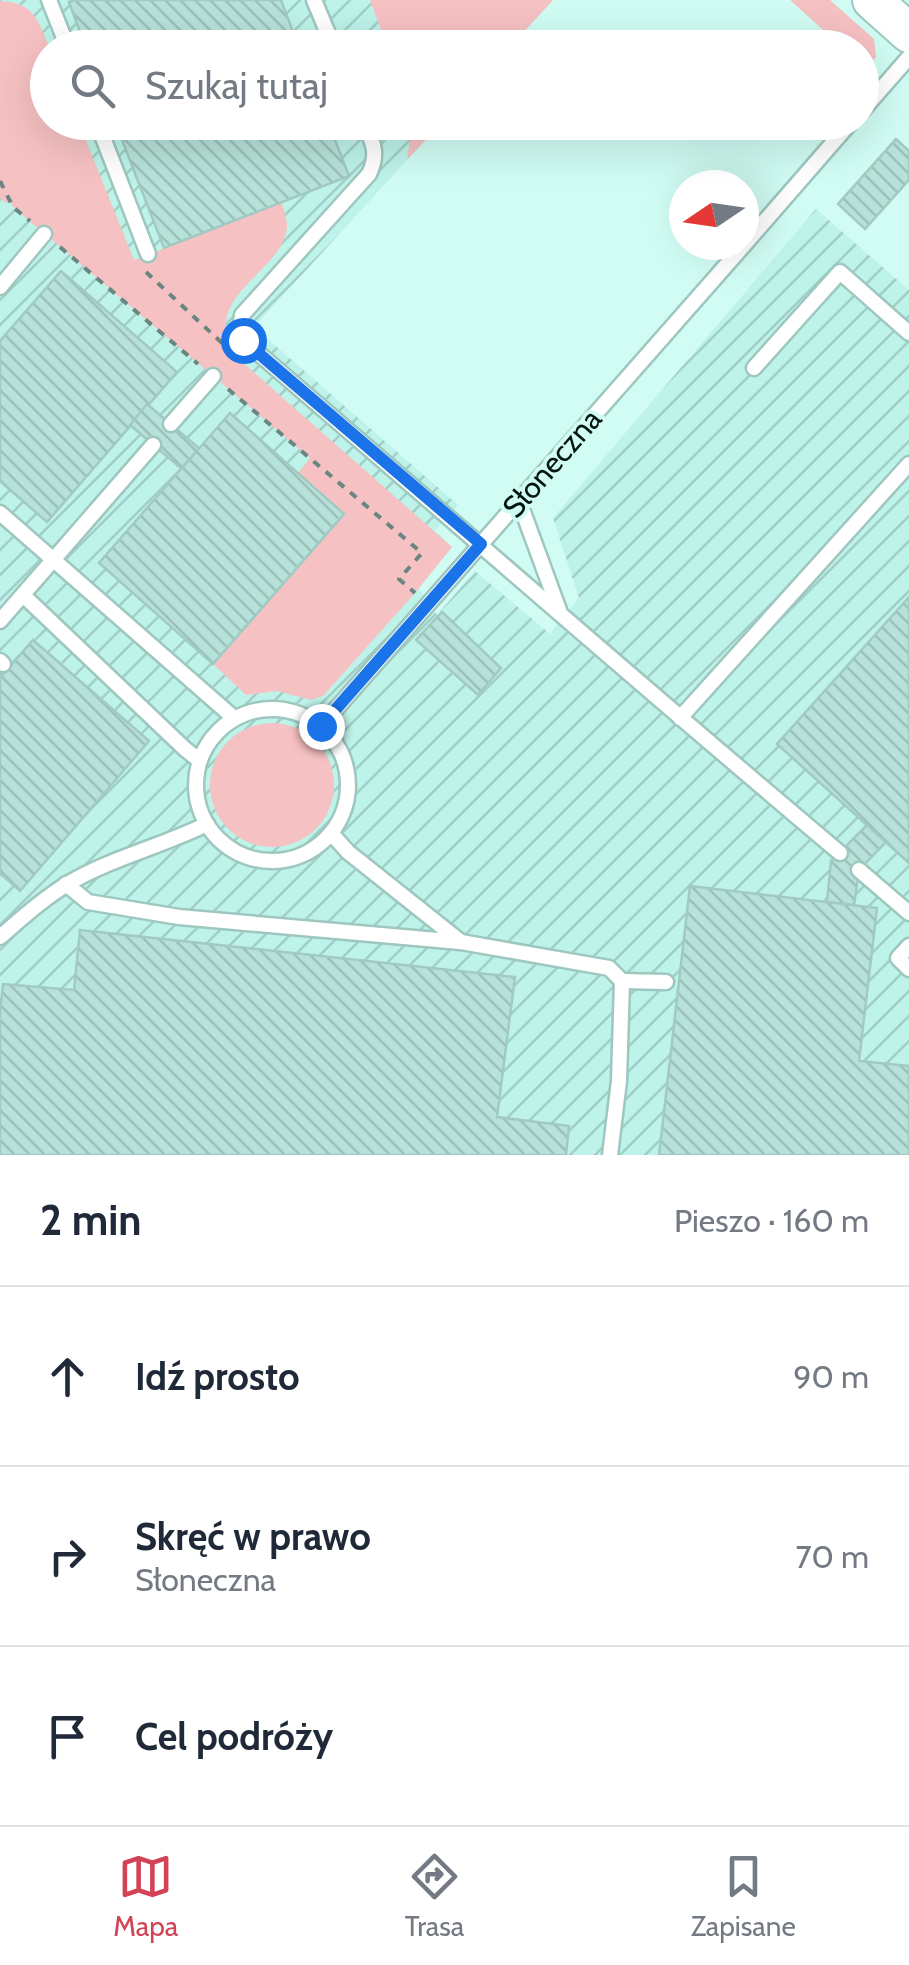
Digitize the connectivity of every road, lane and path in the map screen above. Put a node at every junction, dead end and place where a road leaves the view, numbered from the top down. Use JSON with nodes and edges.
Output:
{"nodes":[{"id":1,"x":50,"y":0,"type":"edge"},
{"id":2,"x":314,"y":0,"type":"edge"},
{"id":3,"x":872,"y":0,"type":"edge"},
{"id":4,"x":61,"y":30,"type":"edge"},
{"id":5,"x":326,"y":30,"type":"edge"},
{"id":6,"x":909,"y":33,"type":"edge"},
{"id":7,"x":909,"y":57,"type":"edge"},
{"id":8,"x":879,"y":91,"type":"edge"},
{"id":9,"x":104,"y":140,"type":"edge"},
{"id":10,"x":371,"y":140,"type":"edge"},
{"id":11,"x":836,"y":140,"type":"edge"},
{"id":12,"x":759,"y":228,"type":"edge"},
{"id":13,"x":44,"y":234,"type":"dead end"},
{"id":14,"x":148,"y":254,"type":"dead end"},
{"id":15,"x":731,"y":260,"type":"edge"},
{"id":16,"x":0,"y":287,"type":"edge"},
{"id":17,"x":909,"y":333,"type":"edge"},
{"id":18,"x":754,"y":368,"type":"dead end"},
{"id":19,"x":213,"y":376,"type":"dead end"},
{"id":20,"x":171,"y":424,"type":"dead end"},
{"id":21,"x":154,"y":444,"type":"dead end"},
{"id":22,"x":909,"y":464,"type":"edge"},
{"id":23,"x":519,"y":501,"type":"junction"},
{"id":24,"x":0,"y":514,"type":"edge"},
{"id":25,"x":481,"y":544,"type":"junction"},
{"id":26,"x":54,"y":560,"type":"junction"},
{"id":27,"x":22,"y":596,"type":"junction"},
{"id":28,"x":559,"y":611,"type":"junction"},
{"id":29,"x":0,"y":622,"type":"edge"},
{"id":30,"x":234,"y":718,"type":"junction"},
{"id":31,"x":680,"y":718,"type":"junction"},
{"id":32,"x":321,"y":726,"type":"junction"},
{"id":33,"x":199,"y":760,"type":"junction"},
{"id":34,"x":207,"y":824,"type":"junction"},
{"id":35,"x":331,"y":833,"type":"junction"},
{"id":36,"x":840,"y":854,"type":"dead end"},
{"id":37,"x":859,"y":870,"type":"dead end"},
{"id":38,"x":66,"y":884,"type":"junction"},
{"id":39,"x":909,"y":913,"type":"edge"},
{"id":40,"x":0,"y":935,"type":"edge"},
{"id":41,"x":461,"y":942,"type":"junction"},
{"id":42,"x":909,"y":946,"type":"edge"},
{"id":43,"x":909,"y":969,"type":"edge"},
{"id":44,"x":622,"y":981,"type":"junction"},
{"id":45,"x":666,"y":982,"type":"dead end"},
{"id":46,"x":610,"y":1155,"type":"edge"}],
"edges":[{"from":1,"to":4,"type":"lane"},
{"from":2,"to":5,"type":"lane"},
{"from":3,"to":6,"type":"street"},
{"from":7,"to":8,"type":"lane"},
{"from":9,"to":14,"type":"lane"},
{"from":10,"to":25,"type":"lane"},
{"from":11,"to":12,"type":"lane","name":"Słoneczna"},
{"from":13,"to":16,"type":"lane"},
{"from":15,"to":23,"type":"lane","name":"Słoneczna"},
{"from":17,"to":18,"type":"lane"},
{"from":19,"to":20,"type":"lane"},
{"from":21,"to":26,"type":"lane"},
{"from":22,"to":31,"type":"lane"},
{"from":23,"to":25,"type":"lane","name":"Słoneczna"},
{"from":23,"to":28,"type":"lane"},
{"from":24,"to":26,"type":"lane"},
{"from":25,"to":28,"type":"lane"},
{"from":25,"to":32,"type":"lane","name":"Słoneczna"},
{"from":26,"to":27,"type":"lane"},
{"from":26,"to":30,"type":"lane"},
{"from":27,"to":29,"type":"lane"},
{"from":27,"to":33,"type":"lane"},
{"from":28,"to":31,"type":"lane"},
{"from":30,"to":32,"type":"lane"},
{"from":30,"to":33,"type":"lane"},
{"from":31,"to":36,"type":"lane"},
{"from":32,"to":35,"type":"lane"},
{"from":33,"to":34,"type":"lane"},
{"from":34,"to":35,"type":"lane"},
{"from":34,"to":38,"type":"lane"},
{"from":35,"to":41,"type":"lane"},
{"from":37,"to":39,"type":"lane"},
{"from":38,"to":40,"type":"lane"},
{"from":38,"to":41,"type":"lane"},
{"from":41,"to":44,"type":"lane"},
{"from":42,"to":43,"type":"lane"},
{"from":44,"to":45,"type":"lane"},
{"from":44,"to":46,"type":"lane"}]}
